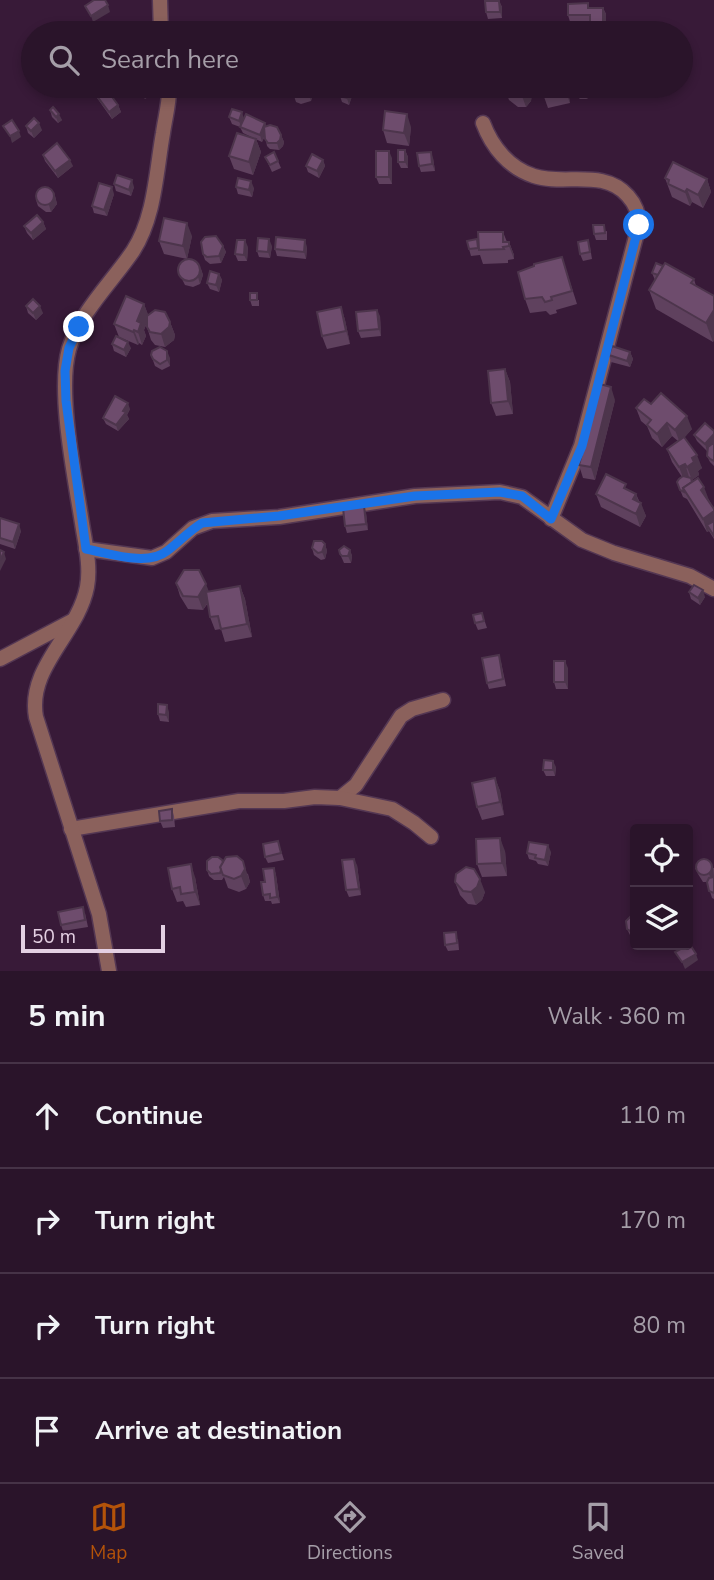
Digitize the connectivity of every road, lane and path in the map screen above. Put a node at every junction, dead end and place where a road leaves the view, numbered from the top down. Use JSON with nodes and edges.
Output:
{"nodes":[{"id":1,"x":160,"y":0,"type":"edge"},
{"id":2,"x":161,"y":21,"type":"edge"},
{"id":3,"x":167,"y":98,"type":"edge"},
{"id":4,"x":483,"y":123,"type":"dead end"},
{"id":5,"x":551,"y":519,"type":"junction"},
{"id":6,"x":86,"y":549,"type":"junction"},
{"id":7,"x":714,"y":589,"type":"edge"},
{"id":8,"x":72,"y":621,"type":"junction"},
{"id":9,"x":0,"y":659,"type":"edge"},
{"id":10,"x":443,"y":700,"type":"dead end"},
{"id":11,"x":340,"y":798,"type":"junction"},
{"id":12,"x":71,"y":830,"type":"junction"},
{"id":13,"x":432,"y":837,"type":"dead end"},
{"id":14,"x":109,"y":971,"type":"edge"}],
"edges":[{"from":1,"to":2,"type":"street"},
{"from":3,"to":6,"type":"street"},
{"from":4,"to":5,"type":"street"},
{"from":5,"to":6,"type":"street"},
{"from":5,"to":7,"type":"street"},
{"from":6,"to":8,"type":"street"},
{"from":8,"to":9,"type":"street"},
{"from":8,"to":12,"type":"street"},
{"from":10,"to":11,"type":"street"},
{"from":11,"to":12,"type":"street"},
{"from":11,"to":13,"type":"street"},
{"from":12,"to":14,"type":"street"}]}
